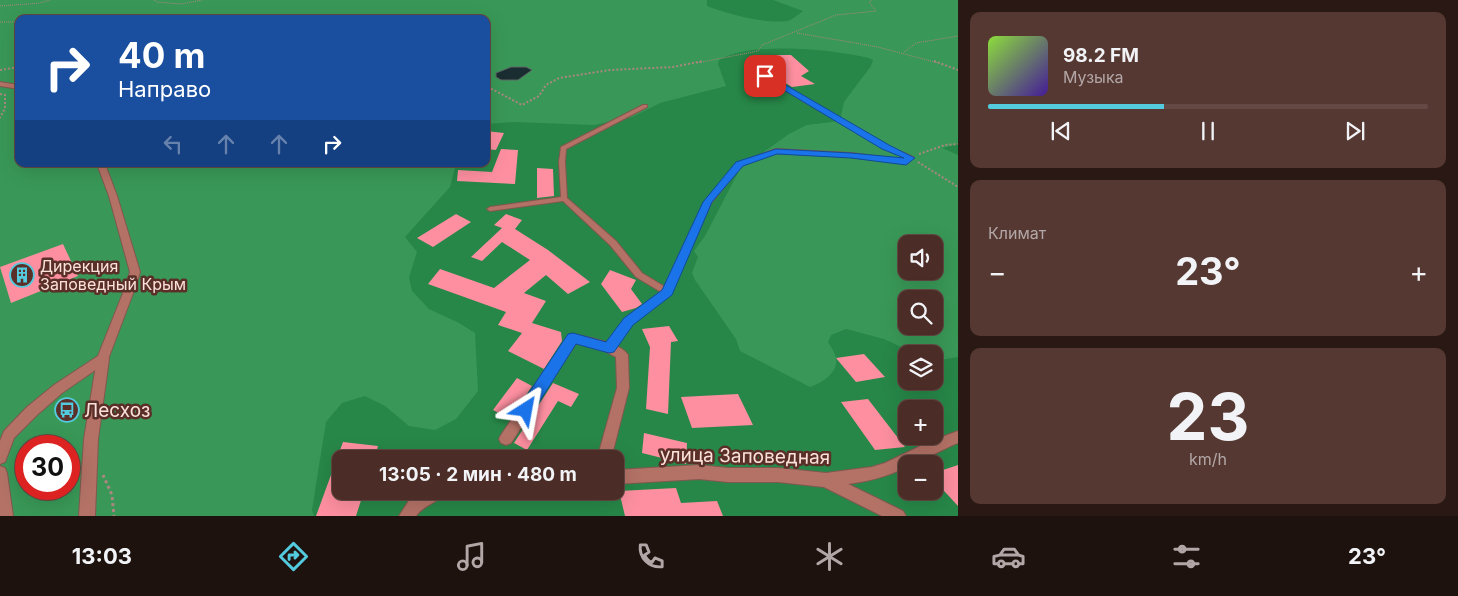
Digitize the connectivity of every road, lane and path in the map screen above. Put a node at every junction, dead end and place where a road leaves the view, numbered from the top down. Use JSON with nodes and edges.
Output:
{"nodes":[{"id":1,"x":50,"y":0,"type":"edge"},
{"id":2,"x":154,"y":0,"type":"edge"},
{"id":3,"x":203,"y":0,"type":"edge"},
{"id":4,"x":872,"y":0,"type":"edge"},
{"id":5,"x":0,"y":6,"type":"edge"},
{"id":6,"x":0,"y":22,"type":"edge"},
{"id":7,"x":15,"y":22,"type":"edge"},
{"id":8,"x":797,"y":33,"type":"junction"},
{"id":9,"x":958,"y":36,"type":"edge"},
{"id":10,"x":904,"y":52,"type":"junction"},
{"id":11,"x":15,"y":68,"type":"edge"},
{"id":12,"x":753,"y":69,"type":"dead end"},
{"id":13,"x":0,"y":70,"type":"edge"},
{"id":14,"x":958,"y":70,"type":"edge"},
{"id":15,"x":0,"y":84,"type":"edge"},
{"id":16,"x":15,"y":86,"type":"edge"},
{"id":17,"x":490,"y":88,"type":"edge"},
{"id":18,"x":0,"y":94,"type":"edge"},
{"id":19,"x":646,"y":106,"type":"dead end"},
{"id":20,"x":0,"y":118,"type":"edge"},
{"id":21,"x":958,"y":144,"type":"edge"},
{"id":22,"x":910,"y":158,"type":"junction"},
{"id":23,"x":102,"y":167,"type":"edge"},
{"id":24,"x":958,"y":188,"type":"edge"},
{"id":25,"x":564,"y":199,"type":"junction"},
{"id":26,"x":490,"y":209,"type":"dead end"},
{"id":27,"x":667,"y":292,"type":"junction"},
{"id":28,"x":609,"y":348,"type":"junction"},
{"id":29,"x":103,"y":359,"type":"junction"},
{"id":30,"x":958,"y":437,"type":"edge"},
{"id":31,"x":506,"y":439,"type":"dead end"},
{"id":32,"x":606,"y":450,"type":"edge"},
{"id":33,"x":0,"y":458,"type":"edge"},
{"id":34,"x":0,"y":473,"type":"edge"},
{"id":35,"x":102,"y":473,"type":"dead end"},
{"id":36,"x":624,"y":477,"type":"edge"},
{"id":37,"x":826,"y":480,"type":"junction"},
{"id":38,"x":422,"y":500,"type":"edge"},
{"id":39,"x":5,"y":516,"type":"edge"},
{"id":40,"x":87,"y":516,"type":"edge"},
{"id":41,"x":114,"y":516,"type":"edge"},
{"id":42,"x":407,"y":516,"type":"edge"},
{"id":43,"x":898,"y":516,"type":"edge"}],
"edges":[{"from":1,"to":5,"type":"path"},
{"from":2,"to":3,"type":"path"},
{"from":4,"to":8,"type":"path"},
{"from":6,"to":7,"type":"path"},
{"from":8,"to":10,"type":"path"},
{"from":8,"to":17,"type":"path"},
{"from":9,"to":10,"type":"path"},
{"from":10,"to":14,"type":"path"},
{"from":11,"to":13,"type":"path"},
{"from":12,"to":22,"type":"lane"},
{"from":15,"to":16,"type":"street"},
{"from":18,"to":20,"type":"path"},
{"from":19,"to":25,"type":"lane"},
{"from":21,"to":22,"type":"path"},
{"from":22,"to":24,"type":"path"},
{"from":22,"to":27,"type":"lane"},
{"from":23,"to":29,"type":"street"},
{"from":25,"to":26,"type":"lane"},
{"from":25,"to":27,"type":"lane"},
{"from":27,"to":28,"type":"lane"},
{"from":28,"to":31,"type":"street"},
{"from":28,"to":32,"type":"street"},
{"from":29,"to":33,"type":"street"},
{"from":29,"to":40,"type":"street"},
{"from":30,"to":37,"type":"street","name":"улица Заповедная"},
{"from":34,"to":39,"type":"street"},
{"from":35,"to":41,"type":"path"},
{"from":36,"to":37,"type":"street","name":"улица Заповедная"},
{"from":37,"to":43,"type":"street"},
{"from":38,"to":42,"type":"street"}]}
